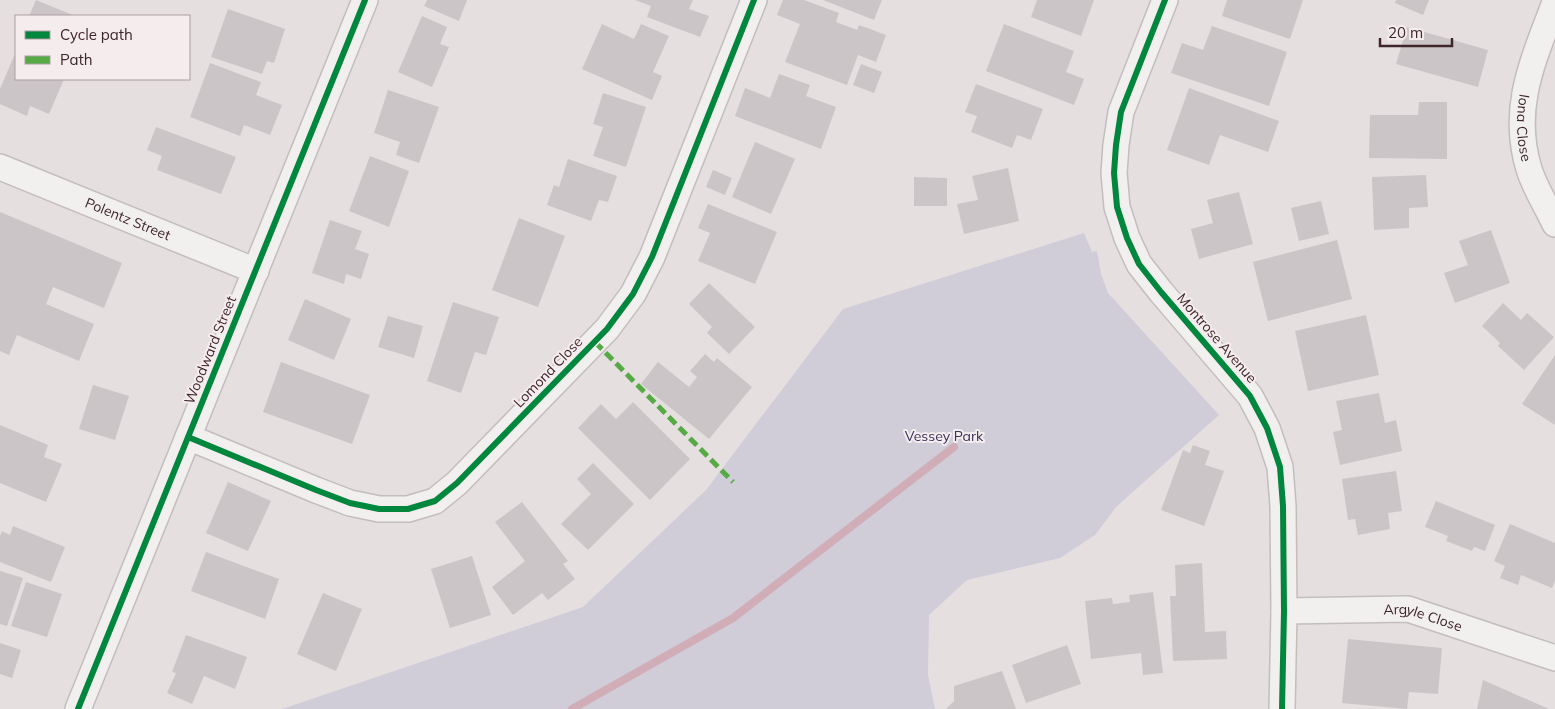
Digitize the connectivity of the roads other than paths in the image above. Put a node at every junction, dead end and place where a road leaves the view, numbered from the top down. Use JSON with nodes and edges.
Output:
{"nodes":[{"id":1,"x":365,"y":0,"type":"edge"},
{"id":2,"x":754,"y":0,"type":"edge"},
{"id":3,"x":1165,"y":0,"type":"edge"},
{"id":4,"x":1555,"y":2,"type":"edge"},
{"id":5,"x":0,"y":167,"type":"edge"},
{"id":6,"x":1555,"y":224,"type":"edge"},
{"id":7,"x":256,"y":271,"type":"junction"},
{"id":8,"x":188,"y":437,"type":"junction"},
{"id":9,"x":1284,"y":611,"type":"junction"},
{"id":10,"x":1555,"y":658,"type":"edge"},
{"id":11,"x":78,"y":709,"type":"edge"},
{"id":12,"x":1282,"y":709,"type":"edge"}],
"edges":[{"from":1,"to":7,"type":"street","name":"Woodward Street"},
{"from":2,"to":8,"type":"street","name":"Lomond Close"},
{"from":3,"to":9,"type":"street","name":"Montrose Avenue"},
{"from":4,"to":6,"type":"street","name":"Iona Close"},
{"from":5,"to":7,"type":"street","name":"Polentz Street"},
{"from":7,"to":8,"type":"street","name":"Woodward Street"},
{"from":8,"to":11,"type":"street","name":"Woodward Street"},
{"from":9,"to":10,"type":"street","name":"Argyle Close"},
{"from":9,"to":12,"type":"street","name":"Montrose Avenue"}]}
